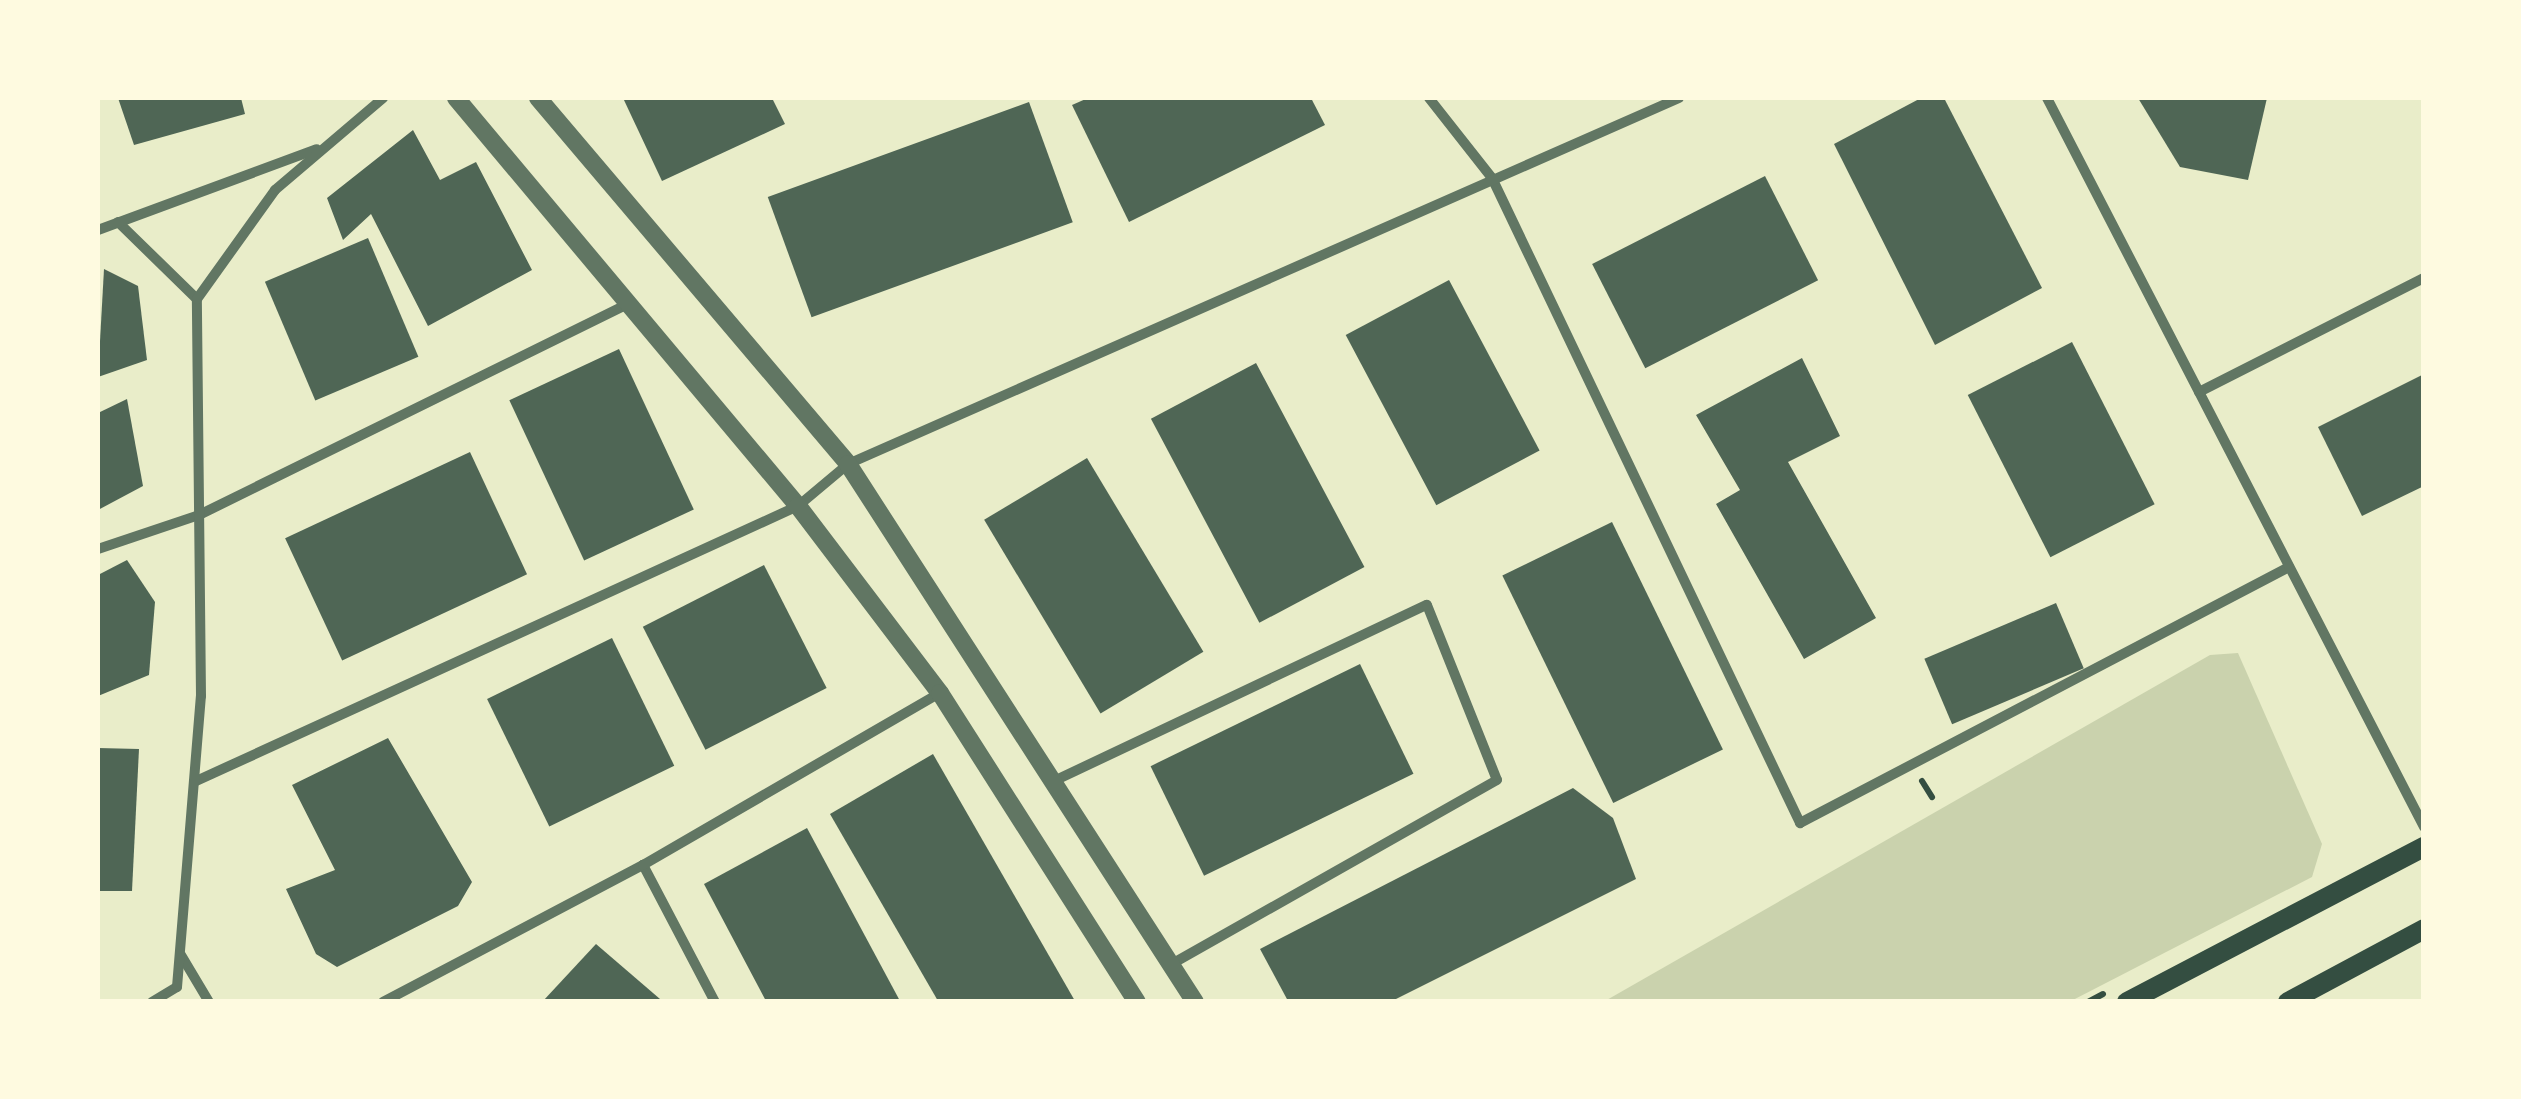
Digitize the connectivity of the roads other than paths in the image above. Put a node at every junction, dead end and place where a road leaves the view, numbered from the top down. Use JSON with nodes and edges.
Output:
{"nodes":[{"id":1,"x":383,"y":98,"type":"edge"},
{"id":2,"x":456,"y":98,"type":"edge"},
{"id":3,"x":538,"y":98,"type":"edge"},
{"id":4,"x":1429,"y":98,"type":"edge"},
{"id":5,"x":1680,"y":98,"type":"edge"},
{"id":6,"x":2047,"y":98,"type":"edge"},
{"id":7,"x":326,"y":145,"type":"junction"},
{"id":8,"x":1492,"y":178,"type":"junction"},
{"id":9,"x":118,"y":222,"type":"junction"},
{"id":10,"x":98,"y":230,"type":"edge"},
{"id":11,"x":2424,"y":278,"type":"edge"},
{"id":12,"x":198,"y":298,"type":"junction"},
{"id":13,"x":630,"y":303,"type":"junction"},
{"id":14,"x":2199,"y":392,"type":"junction"},
{"id":15,"x":848,"y":464,"type":"junction"},
{"id":16,"x":798,"y":506,"type":"junction"},
{"id":17,"x":199,"y":515,"type":"junction"},
{"id":18,"x":98,"y":549,"type":"edge"},
{"id":19,"x":2289,"y":567,"type":"junction"},
{"id":20,"x":940,"y":693,"type":"junction"},
{"id":21,"x":1056,"y":780,"type":"junction"},
{"id":22,"x":194,"y":782,"type":"junction"},
{"id":23,"x":2424,"y":827,"type":"edge"},
{"id":24,"x":2424,"y":847,"type":"edge"},
{"id":25,"x":643,"y":865,"type":"junction"},
{"id":26,"x":2424,"y":929,"type":"edge"},
{"id":27,"x":180,"y":954,"type":"junction"},
{"id":28,"x":1172,"y":964,"type":"junction"},
{"id":29,"x":152,"y":1002,"type":"edge"},
{"id":30,"x":209,"y":1002,"type":"edge"},
{"id":31,"x":383,"y":1002,"type":"edge"},
{"id":32,"x":715,"y":1002,"type":"edge"},
{"id":33,"x":1136,"y":1002,"type":"edge"},
{"id":34,"x":1196,"y":1002,"type":"edge"},
{"id":35,"x":2128,"y":1002,"type":"edge"},
{"id":36,"x":2288,"y":1002,"type":"edge"}],
"edges":[{"from":1,"to":7,"type":"street"},
{"from":2,"to":13,"type":"street"},
{"from":3,"to":15,"type":"street"},
{"from":4,"to":8,"type":"street"},
{"from":5,"to":8,"type":"street"},
{"from":6,"to":14,"type":"street"},
{"from":7,"to":9,"type":"street"},
{"from":7,"to":12,"type":"street"},
{"from":8,"to":15,"type":"street"},
{"from":8,"to":19,"type":"street"},
{"from":9,"to":10,"type":"street"},
{"from":9,"to":12,"type":"street"},
{"from":11,"to":14,"type":"street"},
{"from":12,"to":17,"type":"street"},
{"from":13,"to":16,"type":"street"},
{"from":13,"to":17,"type":"street"},
{"from":14,"to":19,"type":"street"},
{"from":15,"to":16,"type":"street"},
{"from":15,"to":21,"type":"street"},
{"from":16,"to":20,"type":"street"},
{"from":16,"to":22,"type":"street"},
{"from":17,"to":18,"type":"street"},
{"from":17,"to":22,"type":"street"},
{"from":19,"to":23,"type":"street"},
{"from":20,"to":25,"type":"street"},
{"from":20,"to":33,"type":"street"},
{"from":21,"to":28,"type":"street"},
{"from":21,"to":28,"type":"street"},
{"from":22,"to":27,"type":"street"},
{"from":24,"to":35,"type":"main road"},
{"from":25,"to":31,"type":"street"},
{"from":25,"to":32,"type":"street"},
{"from":26,"to":36,"type":"main road"},
{"from":27,"to":29,"type":"street"},
{"from":27,"to":30,"type":"street"},
{"from":28,"to":34,"type":"street"}]}
